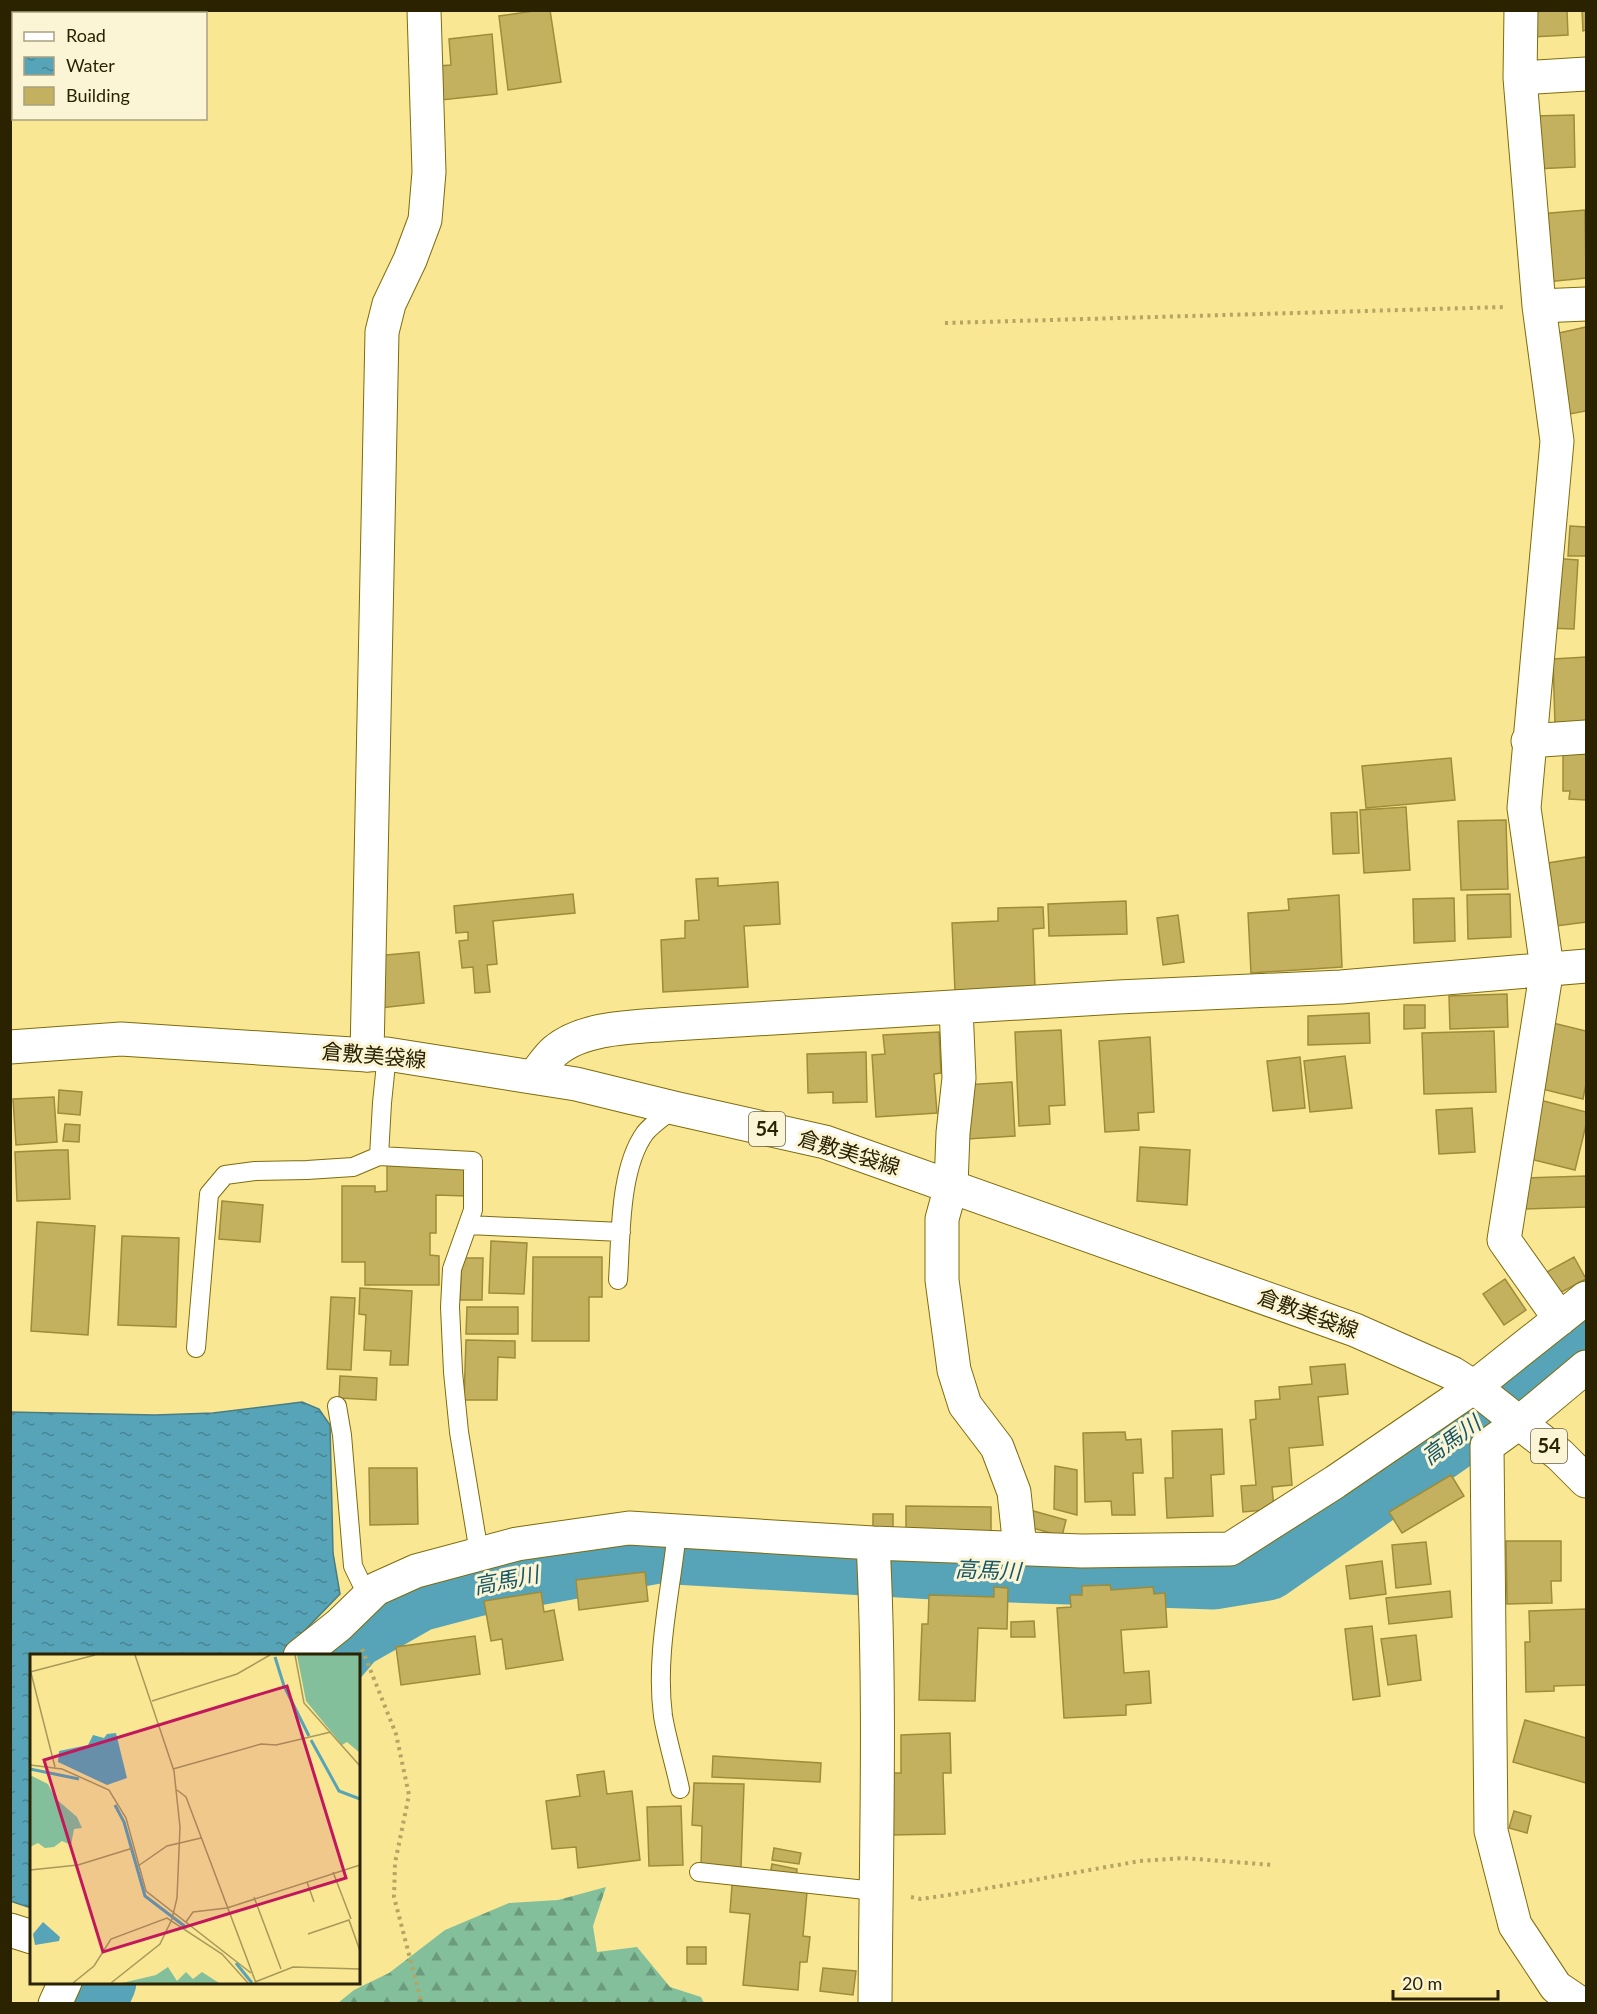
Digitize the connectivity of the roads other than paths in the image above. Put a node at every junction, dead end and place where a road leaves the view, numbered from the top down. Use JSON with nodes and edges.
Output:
{"nodes":[{"id":1,"x":424,"y":10,"type":"edge"},
{"id":2,"x":1521,"y":10,"type":"edge"},
{"id":3,"x":1587,"y":74,"type":"edge"},
{"id":4,"x":1520,"y":78,"type":"junction"},
{"id":5,"x":1587,"y":304,"type":"edge"},
{"id":6,"x":1539,"y":306,"type":"junction"},
{"id":7,"x":1587,"y":737,"type":"edge"},
{"id":8,"x":1528,"y":741,"type":"junction"},
{"id":9,"x":1587,"y":966,"type":"edge"},
{"id":10,"x":1547,"y":968,"type":"junction"},
{"id":11,"x":956,"y":1007,"type":"junction"},
{"id":12,"x":10,"y":1047,"type":"edge"},
{"id":13,"x":377,"y":1055,"type":"junction"},
{"id":14,"x":534,"y":1076,"type":"junction"},
{"id":15,"x":674,"y":1108,"type":"junction"},
{"id":16,"x":379,"y":1156,"type":"junction"},
{"id":17,"x":951,"y":1186,"type":"junction"},
{"id":18,"x":469,"y":1225,"type":"junction"},
{"id":19,"x":621,"y":1232,"type":"junction"},
{"id":20,"x":618,"y":1280,"type":"dead end"},
{"id":21,"x":1587,"y":1298,"type":"edge"},
{"id":22,"x":1560,"y":1319,"type":"junction"},
{"id":23,"x":196,"y":1348,"type":"dead end"},
{"id":24,"x":1587,"y":1367,"type":"edge"},
{"id":25,"x":1478,"y":1390,"type":"junction"},
{"id":26,"x":337,"y":1406,"type":"dead end"},
{"id":27,"x":1515,"y":1418,"type":"junction"},
{"id":28,"x":1587,"y":1481,"type":"edge"},
{"id":29,"x":676,"y":1537,"type":"junction"},
{"id":30,"x":1020,"y":1548,"type":"junction"},
{"id":31,"x":479,"y":1553,"type":"junction"},
{"id":32,"x":874,"y":1558,"type":"junction"},
{"id":33,"x":368,"y":1597,"type":"junction"},
{"id":34,"x":303,"y":1654,"type":"edge"},
{"id":35,"x":680,"y":1789,"type":"dead end"},
{"id":36,"x":699,"y":1872,"type":"dead end"},
{"id":37,"x":875,"y":1892,"type":"junction"},
{"id":38,"x":10,"y":1930,"type":"edge"},
{"id":39,"x":30,"y":1935,"type":"edge"},
{"id":40,"x":65,"y":1984,"type":"edge"},
{"id":41,"x":55,"y":2004,"type":"edge"},
{"id":42,"x":875,"y":2004,"type":"edge"},
{"id":43,"x":1581,"y":2004,"type":"edge"}],
"edges":[{"from":1,"to":13,"type":"street"},
{"from":2,"to":4,"type":"street"},
{"from":3,"to":4,"type":"street"},
{"from":4,"to":6,"type":"street"},
{"from":5,"to":6,"type":"street"},
{"from":6,"to":8,"type":"street"},
{"from":7,"to":8,"type":"street"},
{"from":8,"to":10,"type":"street"},
{"from":9,"to":10,"type":"street"},
{"from":10,"to":11,"type":"street"},
{"from":10,"to":22,"type":"street"},
{"from":11,"to":14,"type":"street"},
{"from":11,"to":17,"type":"street"},
{"from":12,"to":13,"type":"street","name":"倉敷美袋線","number":"54"},
{"from":13,"to":14,"type":"street","name":"倉敷美袋線","number":"54"},
{"from":13,"to":16,"type":"lane"},
{"from":14,"to":15,"type":"street","name":"倉敷美袋線","number":"54"},
{"from":15,"to":17,"type":"street","name":"倉敷美袋線","number":"54"},
{"from":15,"to":19,"type":"lane"},
{"from":16,"to":18,"type":"lane"},
{"from":16,"to":23,"type":"lane"},
{"from":17,"to":25,"type":"street","name":"倉敷美袋線","number":"54"},
{"from":17,"to":30,"type":"street"},
{"from":18,"to":19,"type":"lane"},
{"from":18,"to":31,"type":"lane"},
{"from":19,"to":20,"type":"lane"},
{"from":21,"to":22,"type":"street"},
{"from":22,"to":25,"type":"street"},
{"from":24,"to":27,"type":"street"},
{"from":25,"to":27,"type":"street","name":"倉敷美袋線","number":"54"},
{"from":25,"to":30,"type":"street"},
{"from":26,"to":33,"type":"lane"},
{"from":27,"to":28,"type":"street","name":"倉敷美袋線","number":"54"},
{"from":27,"to":43,"type":"street"},
{"from":29,"to":31,"type":"street"},
{"from":29,"to":32,"type":"street"},
{"from":29,"to":35,"type":"lane"},
{"from":30,"to":32,"type":"street"},
{"from":31,"to":33,"type":"street"},
{"from":32,"to":37,"type":"street"},
{"from":33,"to":34,"type":"street"},
{"from":36,"to":37,"type":"lane"},
{"from":37,"to":42,"type":"street"},
{"from":38,"to":39,"type":"street"},
{"from":40,"to":41,"type":"street"}]}
